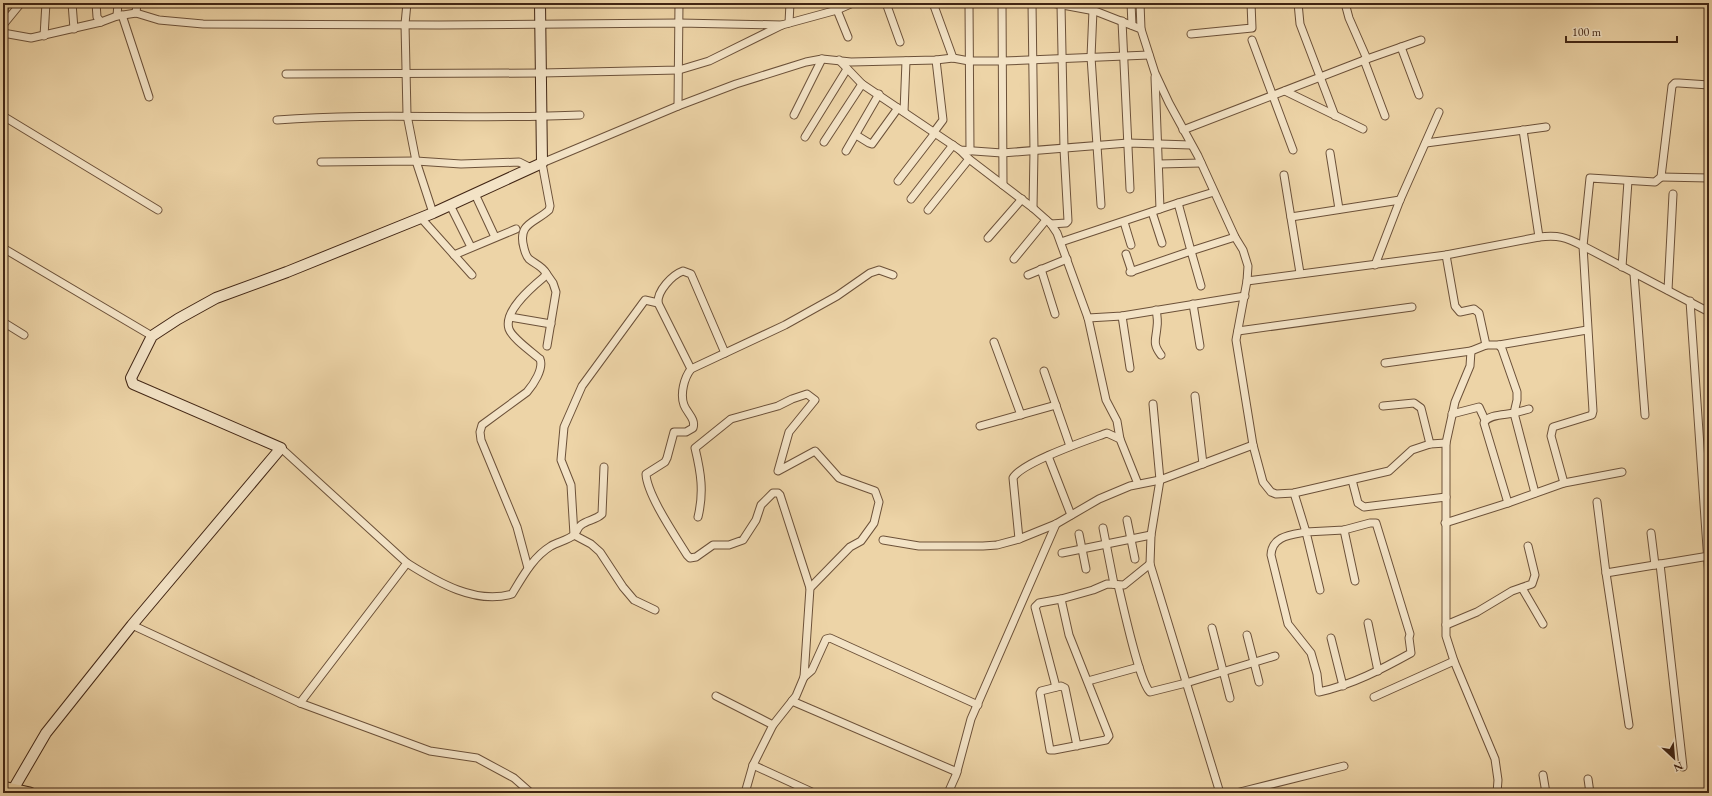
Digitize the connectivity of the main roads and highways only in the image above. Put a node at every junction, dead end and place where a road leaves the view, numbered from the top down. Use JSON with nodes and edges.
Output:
{"nodes":[{"id":1,"x":9,"y":790,"type":"edge"},
{"id":2,"x":30,"y":793,"type":"edge"}],
"edges":[{"from":1,"to":2,"type":"main road"}]}
